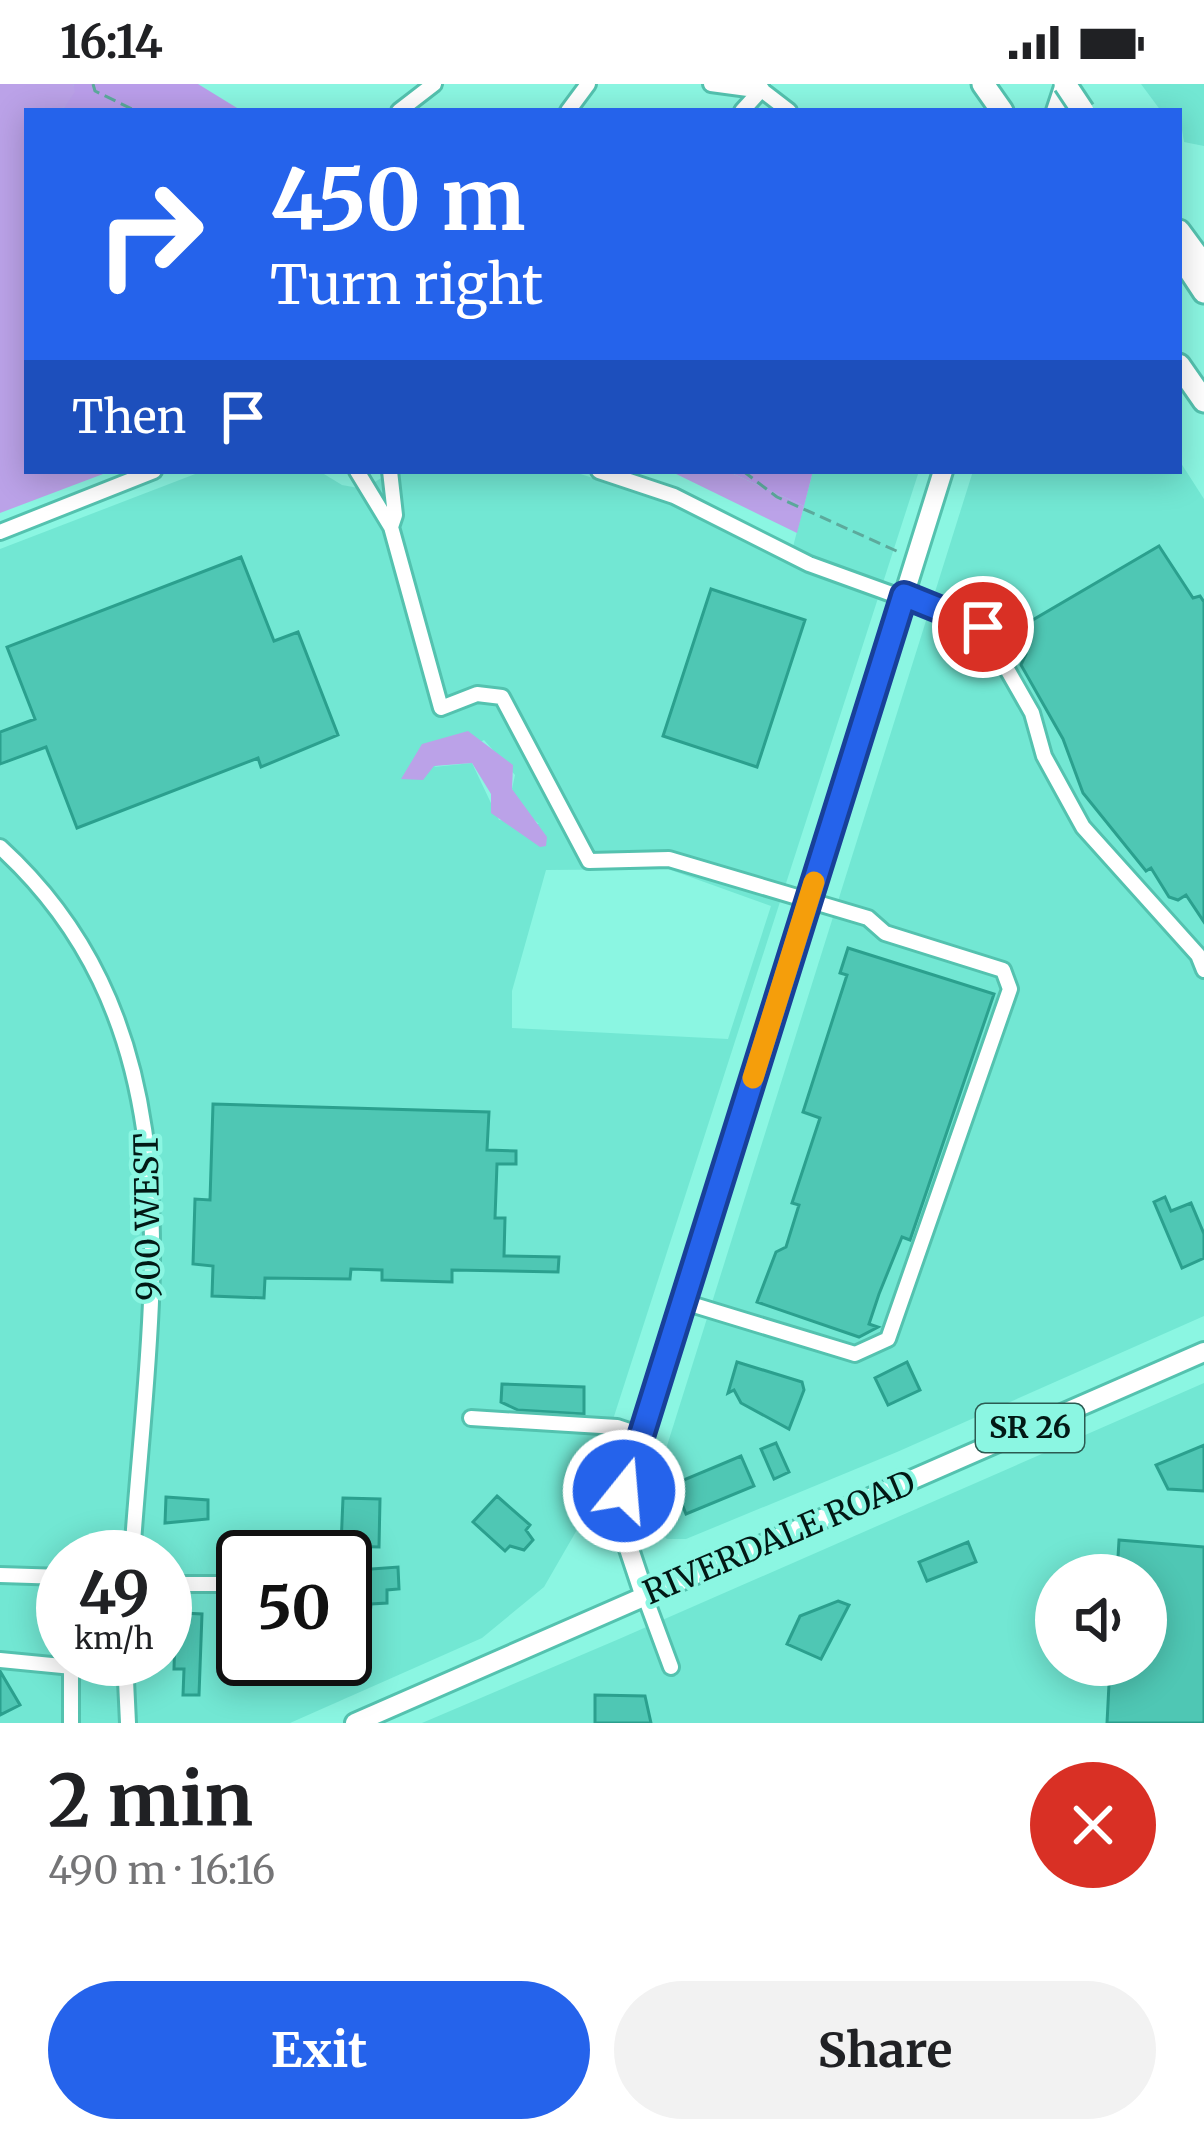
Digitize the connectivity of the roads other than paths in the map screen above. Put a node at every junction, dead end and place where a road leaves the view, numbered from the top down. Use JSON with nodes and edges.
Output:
{"nodes":[{"id":1,"x":434,"y":84,"type":"edge"},
{"id":2,"x":711,"y":84,"type":"edge"},
{"id":3,"x":762,"y":88,"type":"edge"},
{"id":4,"x":403,"y":108,"type":"edge"},
{"id":5,"x":785,"y":108,"type":"edge"},
{"id":6,"x":1182,"y":235,"type":"edge"},
{"id":7,"x":1182,"y":259,"type":"edge"},
{"id":8,"x":1204,"y":266,"type":"edge"},
{"id":9,"x":1204,"y":292,"type":"edge"},
{"id":10,"x":1182,"y":369,"type":"edge"},
{"id":11,"x":1204,"y":401,"type":"edge"},
{"id":12,"x":146,"y":474,"type":"edge"},
{"id":13,"x":359,"y":474,"type":"edge"},
{"id":14,"x":390,"y":474,"type":"edge"},
{"id":15,"x":608,"y":474,"type":"edge"},
{"id":16,"x":942,"y":474,"type":"edge"},
{"id":17,"x":391,"y":527,"type":"junction"},
{"id":18,"x":0,"y":532,"type":"edge"},
{"id":19,"x":904,"y":595,"type":"junction"},
{"id":20,"x":0,"y":847,"type":"edge"},
{"id":21,"x":808,"y":900,"type":"junction"},
{"id":22,"x":1204,"y":970,"type":"edge"},
{"id":23,"x":684,"y":1301,"type":"junction"},
{"id":24,"x":1204,"y":1352,"type":"edge"},
{"id":25,"x":470,"y":1418,"type":"dead end"},
{"id":26,"x":641,"y":1435,"type":"junction"},
{"id":27,"x":134,"y":1530,"type":"edge"},
{"id":28,"x":0,"y":1575,"type":"edge"},
{"id":29,"x":36,"y":1576,"type":"edge"},
{"id":30,"x":644,"y":1594,"type":"junction"},
{"id":31,"x":0,"y":1660,"type":"edge"},
{"id":32,"x":36,"y":1666,"type":"edge"},
{"id":33,"x":671,"y":1667,"type":"dead end"},
{"id":34,"x":71,"y":1686,"type":"edge"},
{"id":35,"x":126,"y":1686,"type":"edge"},
{"id":36,"x":71,"y":1723,"type":"edge"},
{"id":37,"x":128,"y":1723,"type":"edge"},
{"id":38,"x":355,"y":1723,"type":"edge"}],
"edges":[{"from":1,"to":4,"type":"street"},
{"from":2,"to":3,"type":"street"},
{"from":3,"to":5,"type":"street"},
{"from":6,"to":8,"type":"highway"},
{"from":7,"to":9,"type":"highway"},
{"from":10,"to":11,"type":"highway"},
{"from":12,"to":18,"type":"street"},
{"from":13,"to":17,"type":"street"},
{"from":14,"to":17,"type":"street"},
{"from":15,"to":19,"type":"street"},
{"from":16,"to":19,"type":"main road"},
{"from":17,"to":21,"type":"street"},
{"from":19,"to":21,"type":"main road"},
{"from":19,"to":22,"type":"street"},
{"from":20,"to":27,"type":"street","name":"900 WEST"},
{"from":21,"to":23,"type":"main road"},
{"from":21,"to":23,"type":"street"},
{"from":23,"to":26,"type":"main road"},
{"from":24,"to":30,"type":"main road","name":"RIVERDALE ROAD","number":"SR 26"},
{"from":25,"to":26,"type":"street"},
{"from":26,"to":30,"type":"main road"},
{"from":28,"to":29,"type":"street"},
{"from":30,"to":33,"type":"street"},
{"from":30,"to":38,"type":"main road","name":"RIVERDALE ROAD","number":"SR 26"},
{"from":31,"to":32,"type":"street"},
{"from":34,"to":36,"type":"street"},
{"from":35,"to":37,"type":"street"}]}
